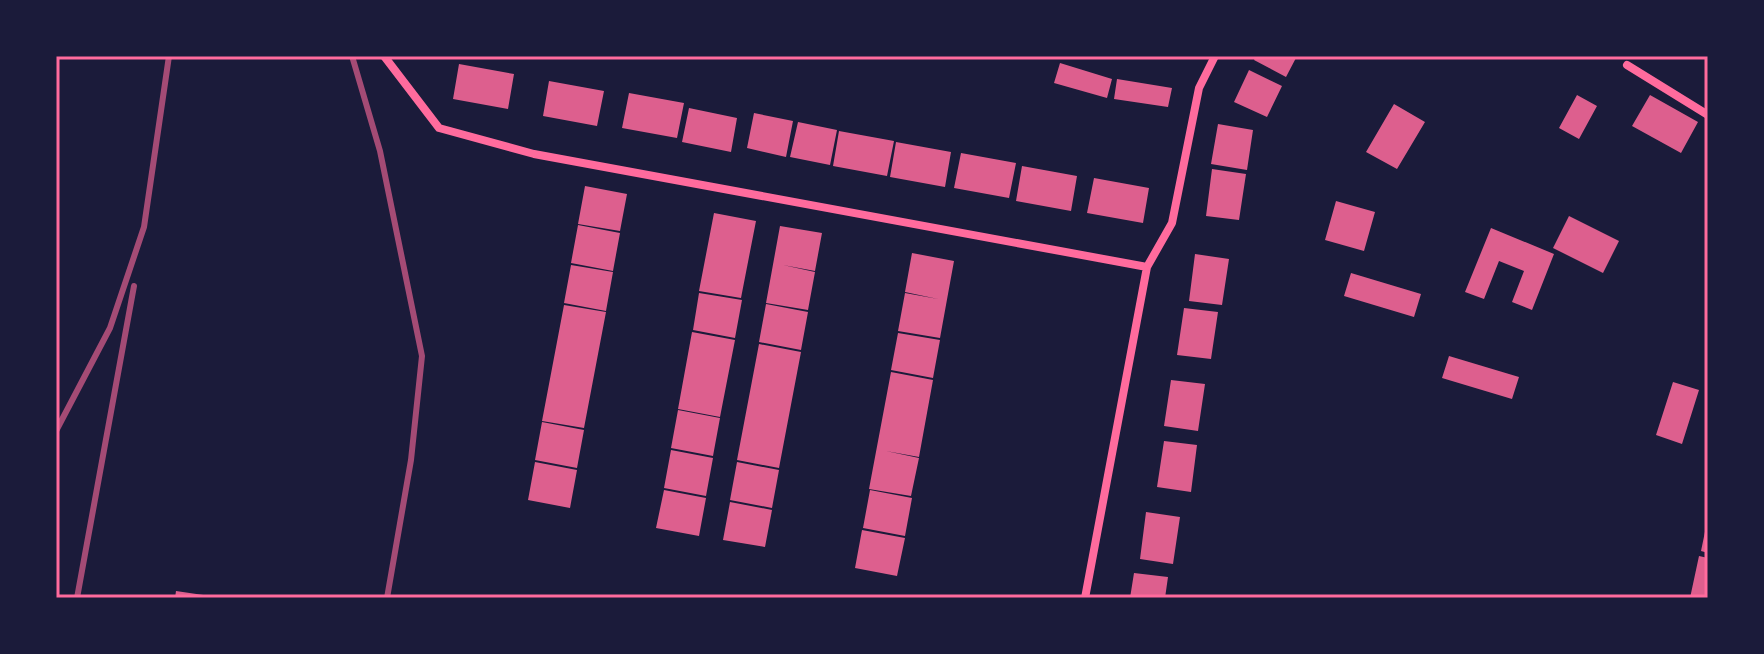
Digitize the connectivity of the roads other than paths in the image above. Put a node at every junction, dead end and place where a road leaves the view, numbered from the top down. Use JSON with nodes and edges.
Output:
{"nodes":[{"id":1,"x":384,"y":56,"type":"edge"},
{"id":2,"x":1215,"y":56,"type":"edge"},
{"id":3,"x":1627,"y":65,"type":"dead end"},
{"id":4,"x":1708,"y":115,"type":"edge"},
{"id":5,"x":1147,"y":267,"type":"junction"},
{"id":6,"x":1085,"y":598,"type":"edge"}],
"edges":[{"from":1,"to":5,"type":"street"},
{"from":2,"to":5,"type":"street"},
{"from":3,"to":4,"type":"street"},
{"from":5,"to":6,"type":"street"}]}
